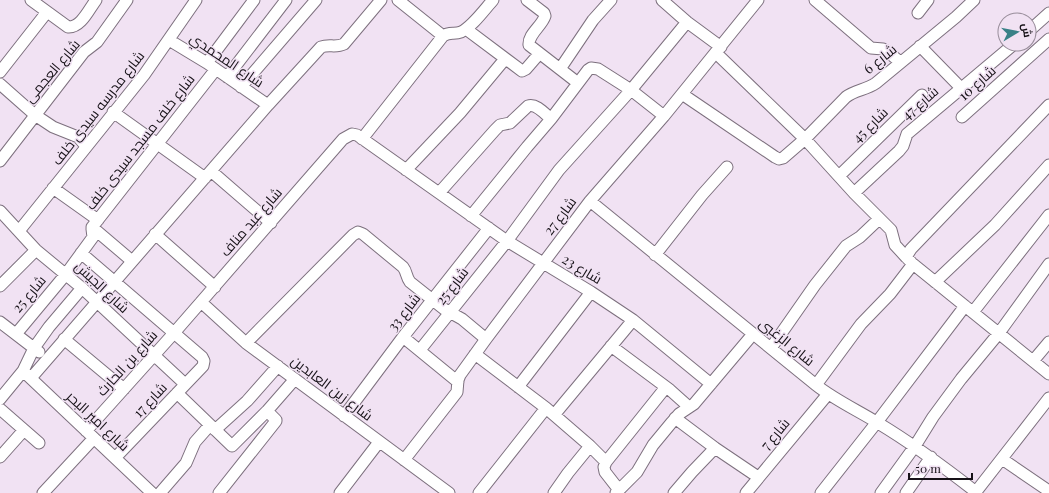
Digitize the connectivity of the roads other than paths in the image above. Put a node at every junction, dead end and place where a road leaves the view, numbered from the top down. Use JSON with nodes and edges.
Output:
{"nodes":[{"id":1,"x":31,"y":0,"type":"edge"},
{"id":2,"x":96,"y":0,"type":"edge"},
{"id":3,"x":127,"y":0,"type":"edge"},
{"id":4,"x":196,"y":0,"type":"edge"},
{"id":5,"x":254,"y":0,"type":"edge"},
{"id":6,"x":286,"y":0,"type":"edge"},
{"id":7,"x":316,"y":0,"type":"edge"},
{"id":8,"x":381,"y":0,"type":"edge"},
{"id":9,"x":398,"y":0,"type":"edge"},
{"id":10,"x":493,"y":0,"type":"edge"},
{"id":11,"x":529,"y":0,"type":"edge"},
{"id":12,"x":611,"y":0,"type":"edge"},
{"id":13,"x":662,"y":0,"type":"edge"},
{"id":14,"x":758,"y":0,"type":"edge"},
{"id":15,"x":815,"y":0,"type":"edge"},
{"id":16,"x":928,"y":0,"type":"edge"},
{"id":17,"x":974,"y":0,"type":"edge"},
{"id":18,"x":828,"y":4,"type":"edge"},
{"id":19,"x":47,"y":12,"type":"junction"},
{"id":20,"x":918,"y":13,"type":"dead end"},
{"id":21,"x":1049,"y":13,"type":"edge"},
{"id":22,"x":687,"y":22,"type":"junction"},
{"id":23,"x":1037,"y":24,"type":"edge"},
{"id":24,"x":466,"y":29,"type":"junction"},
{"id":25,"x":443,"y":36,"type":"junction"},
{"id":26,"x":1049,"y":39,"type":"edge"},
{"id":27,"x":169,"y":40,"type":"junction"},
{"id":28,"x":920,"y":46,"type":"junction"},
{"id":29,"x":719,"y":50,"type":"junction"},
{"id":30,"x":1004,"y":52,"type":"edge"},
{"id":31,"x":539,"y":54,"type":"junction"},
{"id":32,"x":505,"y":59,"type":"junction"},
{"id":33,"x":900,"y":62,"type":"junction"},
{"id":34,"x":212,"y":66,"type":"junction"},
{"id":35,"x":560,"y":69,"type":"junction"},
{"id":36,"x":0,"y":72,"type":"edge"},
{"id":37,"x":227,"y":77,"type":"junction"},
{"id":38,"x":578,"y":83,"type":"junction"},
{"id":39,"x":0,"y":84,"type":"edge"},
{"id":40,"x":241,"y":87,"type":"junction"},
{"id":41,"x":961,"y":88,"type":"junction"},
{"id":42,"x":631,"y":90,"type":"junction"},
{"id":43,"x":682,"y":94,"type":"junction"},
{"id":44,"x":922,"y":95,"type":"dead end"},
{"id":45,"x":268,"y":105,"type":"junction"},
{"id":46,"x":1049,"y":105,"type":"edge"},
{"id":47,"x":113,"y":112,"type":"junction"},
{"id":48,"x":35,"y":115,"type":"junction"},
{"id":49,"x":664,"y":116,"type":"junction"},
{"id":50,"x":962,"y":117,"type":"dead end"},
{"id":51,"x":551,"y":119,"type":"junction"},
{"id":52,"x":352,"y":134,"type":"joint"},
{"id":53,"x":362,"y":139,"type":"junction"},
{"id":54,"x":805,"y":139,"type":"junction"},
{"id":55,"x":158,"y":144,"type":"junction"},
{"id":56,"x":86,"y":146,"type":"junction"},
{"id":57,"x":0,"y":160,"type":"edge"},
{"id":58,"x":1049,"y":165,"type":"edge"},
{"id":59,"x":727,"y":167,"type":"dead end"},
{"id":60,"x":406,"y":170,"type":"junction"},
{"id":61,"x":208,"y":175,"type":"junction"},
{"id":62,"x":839,"y":176,"type":"junction"},
{"id":63,"x":53,"y":188,"type":"junction"},
{"id":64,"x":439,"y":193,"type":"junction"},
{"id":65,"x":854,"y":193,"type":"junction"},
{"id":66,"x":590,"y":201,"type":"junction"},
{"id":67,"x":0,"y":211,"type":"edge"},
{"id":68,"x":1049,"y":215,"type":"edge"},
{"id":69,"x":471,"y":216,"type":"junction"},
{"id":70,"x":879,"y":219,"type":"junction"},
{"id":71,"x":271,"y":223,"type":"junction"},
{"id":72,"x":95,"y":224,"type":"junction"},
{"id":73,"x":489,"y":228,"type":"junction"},
{"id":74,"x":19,"y":231,"type":"junction"},
{"id":75,"x":155,"y":234,"type":"junction"},
{"id":76,"x":507,"y":241,"type":"junction"},
{"id":77,"x":36,"y":250,"type":"junction"},
{"id":78,"x":81,"y":253,"type":"junction"},
{"id":79,"x":655,"y":255,"type":"junction"},
{"id":80,"x":132,"y":260,"type":"junction"},
{"id":81,"x":909,"y":261,"type":"junction"},
{"id":82,"x":543,"y":264,"type":"junction"},
{"id":83,"x":1049,"y":264,"type":"edge"},
{"id":84,"x":66,"y":274,"type":"junction"},
{"id":85,"x":114,"y":282,"type":"junction"},
{"id":86,"x":935,"y":282,"type":"junction"},
{"id":87,"x":0,"y":286,"type":"edge"},
{"id":88,"x":215,"y":287,"type":"junction"},
{"id":89,"x":82,"y":288,"type":"junction"},
{"id":90,"x":591,"y":292,"type":"junction"},
{"id":91,"x":432,"y":300,"type":"junction"},
{"id":92,"x":201,"y":302,"type":"junction"},
{"id":93,"x":97,"y":303,"type":"junction"},
{"id":94,"x":969,"y":309,"type":"junction"},
{"id":95,"x":450,"y":313,"type":"junction"},
{"id":96,"x":633,"y":320,"type":"junction"},
{"id":97,"x":0,"y":322,"type":"edge"},
{"id":98,"x":174,"y":333,"type":"junction"},
{"id":99,"x":999,"y":333,"type":"junction"},
{"id":100,"x":16,"y":334,"type":"junction"},
{"id":101,"x":753,"y":334,"type":"junction"},
{"id":102,"x":403,"y":337,"type":"junction"},
{"id":103,"x":64,"y":339,"type":"junction"},
{"id":104,"x":486,"y":339,"type":"junction"},
{"id":105,"x":1049,"y":342,"type":"edge"},
{"id":106,"x":246,"y":343,"type":"junction"},
{"id":107,"x":611,"y":346,"type":"junction"},
{"id":108,"x":34,"y":348,"type":"junction"},
{"id":109,"x":771,"y":348,"type":"junction"},
{"id":110,"x":420,"y":350,"type":"junction"},
{"id":111,"x":475,"y":354,"type":"junction"},
{"id":112,"x":154,"y":356,"type":"junction"},
{"id":113,"x":47,"y":358,"type":"junction"},
{"id":114,"x":1033,"y":361,"type":"junction"},
{"id":115,"x":278,"y":366,"type":"junction"},
{"id":116,"x":1049,"y":374,"type":"edge"},
{"id":117,"x":27,"y":375,"type":"junction"},
{"id":118,"x":295,"y":379,"type":"junction"},
{"id":119,"x":458,"y":382,"type":"junction"},
{"id":120,"x":185,"y":384,"type":"junction"},
{"id":121,"x":711,"y":384,"type":"junction"},
{"id":122,"x":816,"y":385,"type":"junction"},
{"id":123,"x":518,"y":387,"type":"junction"},
{"id":124,"x":666,"y":387,"type":"junction"},
{"id":125,"x":124,"y":389,"type":"junction"},
{"id":126,"x":177,"y":393,"type":"junction"},
{"id":127,"x":828,"y":394,"type":"junction"},
{"id":128,"x":1049,"y":398,"type":"edge"},
{"id":129,"x":0,"y":399,"type":"edge"},
{"id":130,"x":689,"y":407,"type":"junction"},
{"id":131,"x":0,"y":409,"type":"edge"},
{"id":132,"x":267,"y":411,"type":"junction"},
{"id":133,"x":550,"y":412,"type":"junction"},
{"id":134,"x":344,"y":416,"type":"junction"},
{"id":135,"x":675,"y":418,"type":"junction"},
{"id":136,"x":877,"y":422,"type":"junction"},
{"id":137,"x":212,"y":428,"type":"junction"},
{"id":138,"x":24,"y":430,"type":"junction"},
{"id":139,"x":90,"y":435,"type":"junction"},
{"id":140,"x":379,"y":442,"type":"junction"},
{"id":141,"x":39,"y":443,"type":"dead end"},
{"id":142,"x":590,"y":446,"type":"junction"},
{"id":143,"x":915,"y":446,"type":"junction"},
{"id":144,"x":715,"y":448,"type":"junction"},
{"id":145,"x":0,"y":457,"type":"edge"},
{"id":146,"x":931,"y":457,"type":"junction"},
{"id":147,"x":115,"y":458,"type":"junction"},
{"id":148,"x":1002,"y":459,"type":"junction"},
{"id":149,"x":404,"y":460,"type":"junction"},
{"id":150,"x":606,"y":462,"type":"junction"},
{"id":151,"x":758,"y":477,"type":"junction"},
{"id":152,"x":1046,"y":489,"type":"edge"},
{"id":153,"x":618,"y":491,"type":"edge"},
{"id":154,"x":884,"y":492,"type":"edge"},
{"id":155,"x":976,"y":492,"type":"edge"},
{"id":156,"x":43,"y":493,"type":"edge"},
{"id":157,"x":152,"y":493,"type":"edge"},
{"id":158,"x":160,"y":493,"type":"edge"},
{"id":159,"x":220,"y":493,"type":"edge"},
{"id":160,"x":340,"y":493,"type":"edge"},
{"id":161,"x":449,"y":493,"type":"edge"},
{"id":162,"x":479,"y":493,"type":"edge"},
{"id":163,"x":554,"y":493,"type":"edge"},
{"id":164,"x":674,"y":493,"type":"edge"},
{"id":165,"x":746,"y":493,"type":"edge"},
{"id":166,"x":821,"y":493,"type":"edge"},
{"id":167,"x":906,"y":493,"type":"edge"}],
"edges":[{"from":1,"to":19,"type":"street"},
{"from":2,"to":19,"type":"street"},
{"from":3,"to":48,"type":"street","name":"شارع العجمى"},
{"from":4,"to":27,"type":"street","name":"شارع مدرسه سيدى خلف"},
{"from":5,"to":34,"type":"street","name":"شارع خلف مسجد سيدى خلف"},
{"from":6,"to":37,"type":"street"},
{"from":7,"to":40,"type":"street"},
{"from":8,"to":45,"type":"street"},
{"from":9,"to":25,"type":"street"},
{"from":10,"to":24,"type":"street"},
{"from":11,"to":31,"type":"street"},
{"from":12,"to":35,"type":"street"},
{"from":13,"to":22,"type":"street"},
{"from":14,"to":29,"type":"street","name":"شارع 27"},
{"from":15,"to":18,"type":"street"},
{"from":16,"to":20,"type":"street"},
{"from":17,"to":28,"type":"street","name":"شارع 6"},
{"from":18,"to":33,"type":"street"},
{"from":19,"to":36,"type":"street"},
{"from":21,"to":23,"type":"street"},
{"from":22,"to":29,"type":"street"},
{"from":22,"to":42,"type":"street","name":"شارع 25"},
{"from":24,"to":25,"type":"street"},
{"from":24,"to":32,"type":"street"},
{"from":25,"to":53,"type":"street"},
{"from":26,"to":50,"type":"street","name":"شارع 10"},
{"from":27,"to":34,"type":"street","name":"شارع المحمدي"},
{"from":27,"to":47,"type":"street","name":"شارع مدرسه سيدى خلف"},
{"from":28,"to":33,"type":"street","name":"شارع 6"},
{"from":28,"to":41,"type":"street"},
{"from":29,"to":43,"type":"street","name":"شارع 27"},
{"from":29,"to":54,"type":"street"},
{"from":30,"to":41,"type":"street","name":"شارع 47"},
{"from":31,"to":32,"type":"street"},
{"from":31,"to":35,"type":"street"},
{"from":32,"to":60,"type":"street"},
{"from":33,"to":54,"type":"street","name":"شارع 6"},
{"from":34,"to":37,"type":"street","name":"شارع المحمدي"},
{"from":34,"to":55,"type":"street","name":"شارع خلف مسجد سيدى خلف"},
{"from":35,"to":38,"type":"street"},
{"from":37,"to":40,"type":"street","name":"شارع المحمدي"},
{"from":38,"to":42,"type":"street"},
{"from":38,"to":51,"type":"street"},
{"from":39,"to":48,"type":"street"},
{"from":40,"to":45,"type":"street","name":"شارع المحمدي"},
{"from":41,"to":65,"type":"street","name":"شارع 47"},
{"from":42,"to":49,"type":"street"},
{"from":42,"to":76,"type":"street","name":"شارع 25"},
{"from":43,"to":49,"type":"street","name":"شارع 27"},
{"from":43,"to":54,"type":"street","name":"شارع 6"},
{"from":44,"to":62,"type":"street","name":"شارع 45"},
{"from":45,"to":61,"type":"street"},
{"from":46,"to":81,"type":"street"},
{"from":47,"to":55,"type":"street"},
{"from":47,"to":56,"type":"street","name":"شارع مدرسه سيدى خلف"},
{"from":48,"to":56,"type":"street"},
{"from":48,"to":57,"type":"street","name":"شارع العجمى"},
{"from":49,"to":66,"type":"street","name":"شارع 27"},
{"from":51,"to":64,"type":"street"},
{"from":51,"to":69,"type":"street"},
{"from":52,"to":53,"type":"street","name":"شارع 23"},
{"from":52,"to":71,"type":"street","name":"شارع عبد مناف"},
{"from":53,"to":60,"type":"street","name":"شارع 23"},
{"from":54,"to":62,"type":"street"},
{"from":55,"to":61,"type":"street"},
{"from":55,"to":72,"type":"street","name":"شارع خلف مسجد سيدى خلف"},
{"from":56,"to":63,"type":"street","name":"شارع مدرسه سيدى خلف"},
{"from":58,"to":86,"type":"street"},
{"from":59,"to":79,"type":"street"},
{"from":60,"to":64,"type":"street","name":"شارع 23"},
{"from":61,"to":71,"type":"street"},
{"from":61,"to":75,"type":"street"},
{"from":62,"to":65,"type":"street"},
{"from":63,"to":72,"type":"street"},
{"from":63,"to":74,"type":"street","name":"شارع مدرسه سيدى خلف"},
{"from":64,"to":69,"type":"street","name":"شارع 23"},
{"from":65,"to":70,"type":"street"},
{"from":66,"to":79,"type":"street","name":"شارع الزغبى"},
{"from":66,"to":82,"type":"street","name":"شارع 27"},
{"from":67,"to":74,"type":"street","name":"شارع الجيش"},
{"from":68,"to":94,"type":"street"},
{"from":69,"to":73,"type":"street","name":"شارع 23"},
{"from":70,"to":81,"type":"street"},
{"from":70,"to":109,"type":"street"},
{"from":71,"to":88,"type":"street","name":"شارع عبد مناف"},
{"from":72,"to":78,"type":"street","name":"شارع خلف مسجد سيدى خلف"},
{"from":72,"to":80,"type":"street"},
{"from":73,"to":76,"type":"street","name":"شارع 23"},
{"from":73,"to":91,"type":"street","name":"شارع 33"},
{"from":74,"to":77,"type":"street","name":"شارع الجيش"},
{"from":75,"to":80,"type":"street"},
{"from":75,"to":88,"type":"street"},
{"from":76,"to":82,"type":"street","name":"شارع 23"},
{"from":76,"to":95,"type":"street","name":"شارع 25"},
{"from":77,"to":84,"type":"street","name":"شارع الجيش"},
{"from":77,"to":87,"type":"street"},
{"from":78,"to":84,"type":"street","name":"شارع خلف مسجد سيدى خلف"},
{"from":78,"to":85,"type":"street"},
{"from":79,"to":101,"type":"street","name":"شارع الزغبى"},
{"from":80,"to":85,"type":"street"},
{"from":81,"to":86,"type":"street"},
{"from":81,"to":122,"type":"street"},
{"from":82,"to":90,"type":"street","name":"شارع 23"},
{"from":82,"to":104,"type":"street","name":"شارع 27"},
{"from":83,"to":99,"type":"street"},
{"from":84,"to":89,"type":"street","name":"شارع الجيش"},
{"from":84,"to":100,"type":"street","name":"شارع 25"},
{"from":85,"to":93,"type":"street"},
{"from":85,"to":98,"type":"street"},
{"from":86,"to":94,"type":"street"},
{"from":88,"to":92,"type":"street","name":"شارع عبد مناف"},
{"from":89,"to":93,"type":"street","name":"شارع الجيش"},
{"from":89,"to":108,"type":"street"},
{"from":90,"to":96,"type":"street","name":"شارع 23"},
{"from":90,"to":123,"type":"street"},
{"from":91,"to":95,"type":"street"},
{"from":91,"to":102,"type":"street","name":"شارع 33"},
{"from":91,"to":106,"type":"street"},
{"from":92,"to":98,"type":"street","name":"شارع عبد مناف"},
{"from":92,"to":106,"type":"street","name":"شارع زين العابدين"},
{"from":93,"to":103,"type":"street"},
{"from":93,"to":112,"type":"street","name":"شارع الجيش"},
{"from":94,"to":99,"type":"street"},
{"from":94,"to":136,"type":"street"},
{"from":95,"to":104,"type":"street"},
{"from":95,"to":110,"type":"street","name":"شارع 25"},
{"from":96,"to":107,"type":"street"},
{"from":96,"to":121,"type":"street","name":"شارع 23"},
{"from":97,"to":100,"type":"street"},
{"from":98,"to":112,"type":"street","name":"شارع بن الحارث"},
{"from":98,"to":120,"type":"street","name":"شارع 17"},
{"from":99,"to":114,"type":"street"},
{"from":99,"to":143,"type":"street"},
{"from":100,"to":108,"type":"street"},
{"from":101,"to":109,"type":"street","name":"شارع الزغبى"},
{"from":101,"to":121,"type":"street"},
{"from":102,"to":110,"type":"street"},
{"from":102,"to":134,"type":"street","name":"شارع 33"},
{"from":103,"to":113,"type":"street"},
{"from":103,"to":125,"type":"street"},
{"from":104,"to":111,"type":"street","name":"شارع 27"},
{"from":105,"to":114,"type":"street"},
{"from":106,"to":115,"type":"street","name":"شارع زين العابدين"},
{"from":107,"to":124,"type":"street"},
{"from":107,"to":133,"type":"street"},
{"from":108,"to":113,"type":"street"},
{"from":108,"to":117,"type":"street"},
{"from":109,"to":122,"type":"street","name":"شارع الزغبى"},
{"from":110,"to":119,"type":"street"},
{"from":111,"to":119,"type":"street","name":"شارع 27"},
{"from":111,"to":123,"type":"street"},
{"from":112,"to":120,"type":"street","name":"شارع الجيش"},
{"from":112,"to":125,"type":"street","name":"شارع بن الحارث"},
{"from":113,"to":117,"type":"street"},
{"from":114,"to":116,"type":"street"},
{"from":115,"to":118,"type":"street","name":"شارع زين العابدين"},
{"from":115,"to":137,"type":"street"},
{"from":117,"to":129,"type":"street"},
{"from":117,"to":139,"type":"street","name":"شارع امير البحر"},
{"from":118,"to":132,"type":"street"},
{"from":118,"to":134,"type":"street","name":"شارع زين العابدين"},
{"from":119,"to":149,"type":"street","name":"شارع 27"},
{"from":120,"to":126,"type":"street","name":"شارع 17"},
{"from":121,"to":130,"type":"street"},
{"from":122,"to":127,"type":"street","name":"شارع الزغبى"},
{"from":123,"to":133,"type":"street"},
{"from":124,"to":130,"type":"street"},
{"from":124,"to":150,"type":"street"},
{"from":125,"to":139,"type":"street","name":"شارع بن الحارث"},
{"from":126,"to":137,"type":"street"},
{"from":126,"to":147,"type":"street","name":"شارع 17"},
{"from":127,"to":136,"type":"street","name":"شارع الزغبى"},
{"from":127,"to":151,"type":"street","name":"شارع 7"},
{"from":128,"to":148,"type":"street"},
{"from":130,"to":135,"type":"street"},
{"from":131,"to":138,"type":"street"},
{"from":132,"to":137,"type":"street"},
{"from":132,"to":159,"type":"street"},
{"from":133,"to":142,"type":"street"},
{"from":133,"to":162,"type":"street"},
{"from":134,"to":140,"type":"street","name":"شارع زين العابدين"},
{"from":135,"to":144,"type":"street"},
{"from":135,"to":153,"type":"street"},
{"from":136,"to":143,"type":"street","name":"شارع الزغبى"},
{"from":136,"to":166,"type":"street"},
{"from":137,"to":158,"type":"street"},
{"from":138,"to":141,"type":"street"},
{"from":138,"to":145,"type":"street"},
{"from":139,"to":147,"type":"street","name":"شارع امير البحر"},
{"from":139,"to":156,"type":"street","name":"شارع بن الحارث"},
{"from":140,"to":149,"type":"street","name":"شارع زين العابدين"},
{"from":140,"to":160,"type":"street"},
{"from":142,"to":150,"type":"street"},
{"from":142,"to":163,"type":"street"},
{"from":143,"to":146,"type":"street","name":"شارع الزغبى"},
{"from":143,"to":154,"type":"street"},
{"from":144,"to":151,"type":"street"},
{"from":144,"to":164,"type":"street"},
{"from":146,"to":155,"type":"street","name":"شارع الزغبى"},
{"from":146,"to":167,"type":"street"},
{"from":147,"to":157,"type":"street","name":"شارع امير البحر"},
{"from":148,"to":152,"type":"street"},
{"from":148,"to":155,"type":"street"},
{"from":149,"to":161,"type":"street","name":"شارع زين العابدين"},
{"from":150,"to":153,"type":"street"},
{"from":151,"to":165,"type":"street","name":"شارع 7"}]}
